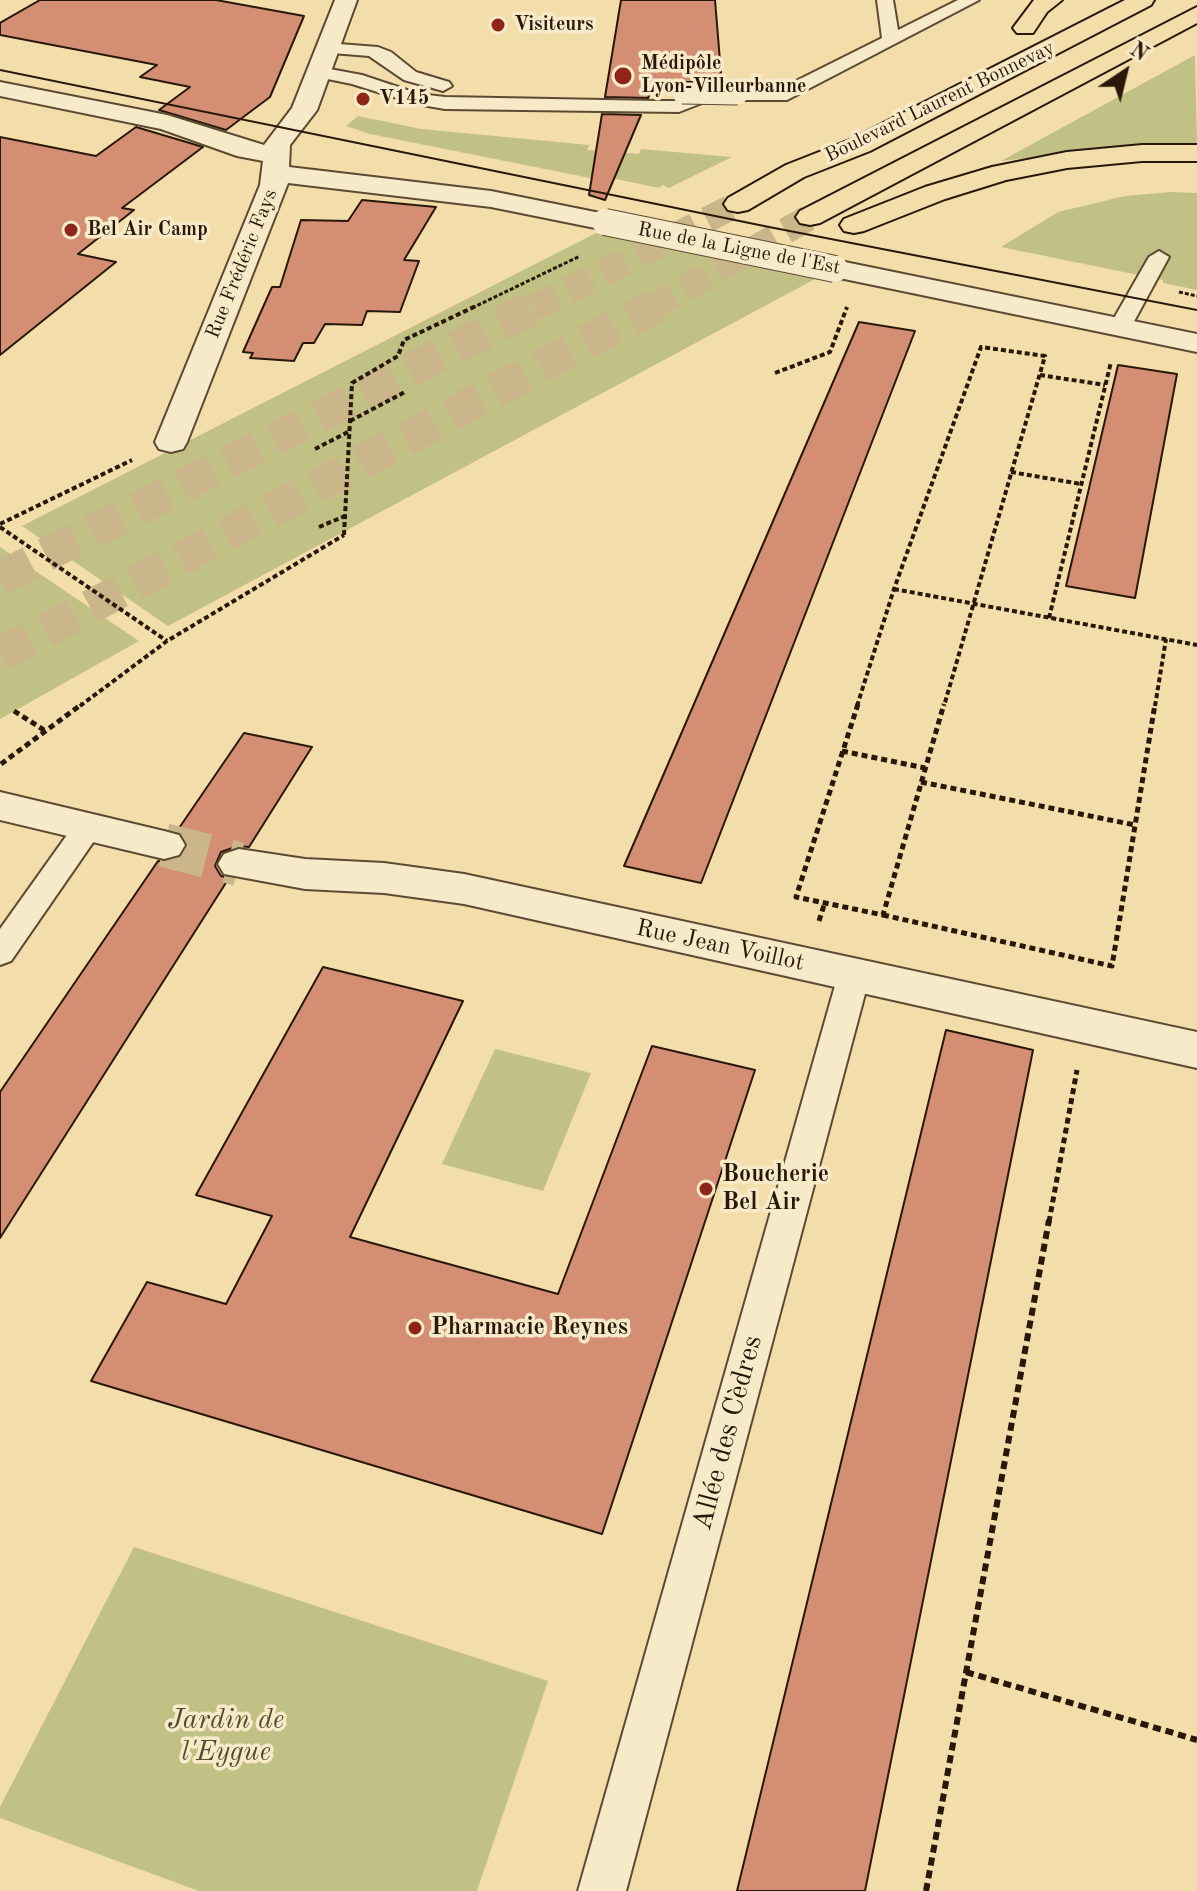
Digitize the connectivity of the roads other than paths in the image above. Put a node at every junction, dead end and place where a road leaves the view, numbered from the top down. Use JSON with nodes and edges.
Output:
{"nodes":[{"id":1,"x":346,"y":0,"type":"edge"},
{"id":2,"x":885,"y":0,"type":"edge"},
{"id":3,"x":971,"y":0,"type":"edge"},
{"id":4,"x":1143,"y":0,"type":"edge"},
{"id":5,"x":1061,"y":3,"type":"edge"},
{"id":6,"x":1197,"y":14,"type":"edge"},
{"id":7,"x":891,"y":40,"type":"junction"},
{"id":8,"x":1000,"y":41,"type":"dead end"},
{"id":9,"x":322,"y":60,"type":"junction"},
{"id":10,"x":0,"y":89,"type":"edge"},
{"id":11,"x":731,"y":92,"type":"junction"},
{"id":12,"x":827,"y":132,"type":"dead end"},
{"id":13,"x":1197,"y":153,"type":"edge"},
{"id":14,"x":277,"y":164,"type":"junction"},
{"id":15,"x":795,"y":171,"type":"junction"},
{"id":16,"x":738,"y":204,"type":"tunnel mouth"},
{"id":17,"x":810,"y":217,"type":"tunnel mouth"},
{"id":18,"x":854,"y":225,"type":"tunnel mouth"},
{"id":19,"x":1159,"y":257,"type":"dead end"},
{"id":20,"x":1116,"y":340,"type":"junction"},
{"id":21,"x":1197,"y":343,"type":"edge"},
{"id":22,"x":171,"y":442,"type":"road end"},
{"id":23,"x":0,"y":806,"type":"edge"},
{"id":24,"x":88,"y":828,"type":"junction"},
{"id":25,"x":164,"y":845,"type":"tunnel mouth"},
{"id":26,"x":239,"y":864,"type":"tunnel mouth"},
{"id":27,"x":0,"y":953,"type":"edge"},
{"id":28,"x":854,"y":975,"type":"junction"},
{"id":29,"x":1197,"y":1050,"type":"edge"},
{"id":30,"x":602,"y":1891,"type":"edge"}],
"edges":[{"from":1,"to":9,"type":"street","name":"Rue Frédéric Fays"},
{"from":2,"to":7,"type":"lane"},
{"from":3,"to":7,"type":"lane"},
{"from":4,"to":15,"type":"highway","name":"Boulevard Laurent Bonnevay"},
{"from":5,"to":8,"type":"highway"},
{"from":6,"to":17,"type":"highway","name":"Boulevard Laurent Bonnevay"},
{"from":7,"to":11,"type":"lane"},
{"from":9,"to":11,"type":"lane"},
{"from":9,"to":11,"type":"lane","bridge":true},
{"from":9,"to":14,"type":"street","name":"Rue Frédéric Fays"},
{"from":10,"to":14,"type":"street","name":"Rue de la Ligne de l'Est"},
{"from":12,"to":15,"type":"highway"},
{"from":13,"to":18,"type":"highway"},
{"from":14,"to":20,"type":"street","name":"Rue de la Ligne de l'Est","bridge":true},
{"from":14,"to":22,"type":"street","name":"Rue Frédéric Fays"},
{"from":15,"to":16,"type":"highway","name":"Boulevard Laurent Bonnevay"},
{"from":19,"to":20,"type":"lane"},
{"from":20,"to":21,"type":"street","name":"Rue de la Ligne de l'Est"},
{"from":23,"to":24,"type":"street"},
{"from":24,"to":25,"type":"street"},
{"from":24,"to":27,"type":"lane"},
{"from":26,"to":28,"type":"street","name":"Rue Jean Voillot"},
{"from":28,"to":29,"type":"street","name":"Rue Jean Voillot"},
{"from":28,"to":30,"type":"lane","name":"Allée des Cèdres"}]}
